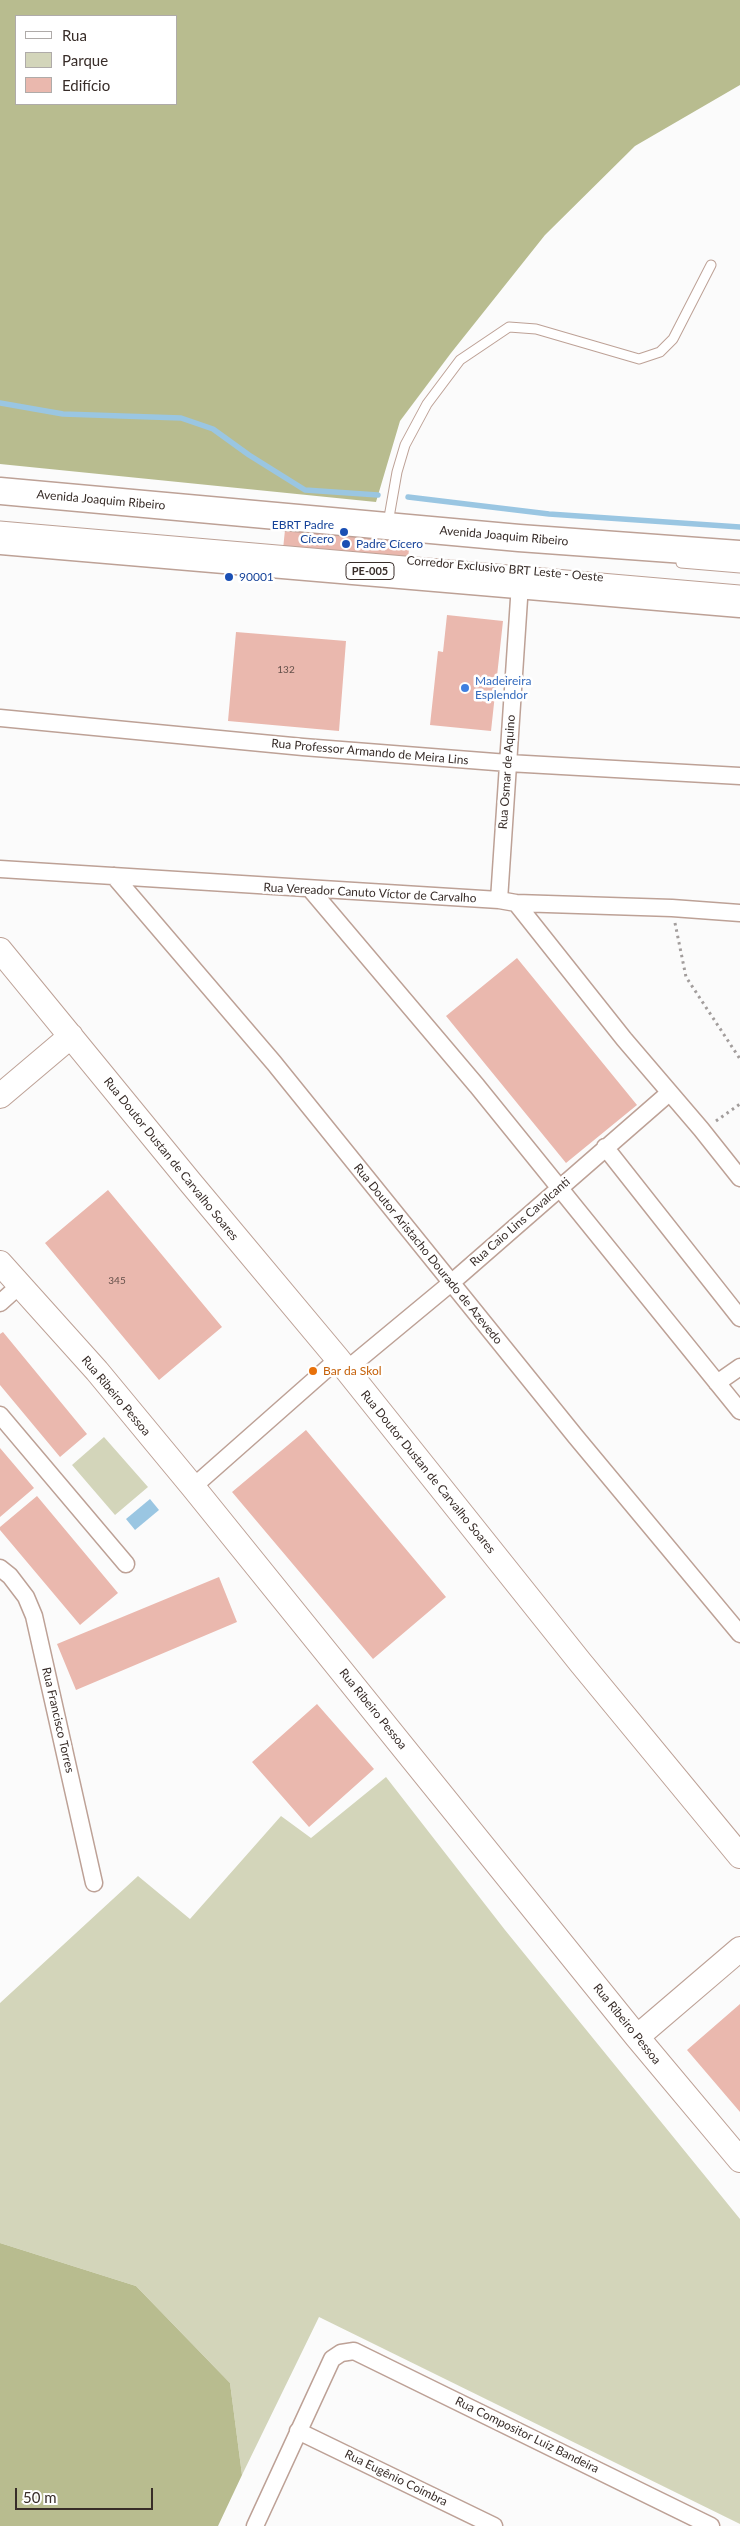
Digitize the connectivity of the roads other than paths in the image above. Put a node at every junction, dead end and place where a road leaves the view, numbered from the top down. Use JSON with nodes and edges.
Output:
{"nodes":[{"id":1,"x":711,"y":265,"type":"dead end"},
{"id":2,"x":0,"y":491,"type":"edge"},
{"id":3,"x":0,"y":500,"type":"edge"},
{"id":4,"x":0,"y":526,"type":"edge"},
{"id":5,"x":387,"y":526,"type":"junction"},
{"id":6,"x":0,"y":541,"type":"edge"},
{"id":7,"x":562,"y":551,"type":"dead end"},
{"id":8,"x":740,"y":554,"type":"edge"},
{"id":9,"x":671,"y":562,"type":"dead end"},
{"id":10,"x":740,"y":568,"type":"edge"},
{"id":11,"x":520,"y":584,"type":"junction"},
{"id":12,"x":740,"y":590,"type":"edge"},
{"id":13,"x":740,"y":604,"type":"edge"},
{"id":14,"x":0,"y":718,"type":"edge"},
{"id":15,"x":508,"y":763,"type":"junction"},
{"id":16,"x":740,"y":776,"type":"edge"},
{"id":17,"x":0,"y":869,"type":"edge"},
{"id":18,"x":114,"y":876,"type":"junction"},
{"id":19,"x":311,"y":890,"type":"junction"},
{"id":20,"x":499,"y":900,"type":"junction"},
{"id":21,"x":516,"y":903,"type":"junction"},
{"id":22,"x":740,"y":913,"type":"edge"},
{"id":23,"x":0,"y":950,"type":"edge"},
{"id":24,"x":71,"y":1036,"type":"junction"},
{"id":25,"x":669,"y":1093,"type":"junction"},
{"id":26,"x":0,"y":1096,"type":"edge"},
{"id":27,"x":605,"y":1148,"type":"junction"},
{"id":28,"x":740,"y":1178,"type":"edge"},
{"id":29,"x":560,"y":1187,"type":"junction"},
{"id":30,"x":0,"y":1263,"type":"edge"},
{"id":31,"x":451,"y":1283,"type":"junction"},
{"id":32,"x":6,"y":1297,"type":"edge"},
{"id":33,"x":740,"y":1318,"type":"edge"},
{"id":34,"x":342,"y":1364,"type":"junction"},
{"id":35,"x":740,"y":1366,"type":"edge"},
{"id":36,"x":718,"y":1383,"type":"junction"},
{"id":37,"x":740,"y":1411,"type":"edge"},
{"id":38,"x":0,"y":1415,"type":"edge"},
{"id":39,"x":193,"y":1487,"type":"junction"},
{"id":40,"x":126,"y":1564,"type":"dead end"},
{"id":41,"x":0,"y":1568,"type":"edge"},
{"id":42,"x":740,"y":1634,"type":"edge"},
{"id":43,"x":740,"y":1856,"type":"edge"},
{"id":44,"x":94,"y":1883,"type":"dead end"},
{"id":45,"x":740,"y":1949,"type":"edge"},
{"id":46,"x":637,"y":2037,"type":"junction"},
{"id":47,"x":740,"y":2160,"type":"edge"},
{"id":48,"x":298,"y":2431,"type":"junction"},
{"id":49,"x":255,"y":2526,"type":"edge"},
{"id":50,"x":494,"y":2526,"type":"edge"},
{"id":51,"x":711,"y":2526,"type":"edge"}],
"edges":[{"from":1,"to":5,"type":"lane"},
{"from":2,"to":5,"type":"main road","name":"Avenida Joaquim Ribeiro"},
{"from":3,"to":7,"type":"lane","name":"Corredor Exclusivo BRT Leste - Oeste"},
{"from":4,"to":12,"type":"lane","name":"Corredor Exclusivo BRT Leste - Oeste"},
{"from":5,"to":8,"type":"main road","name":"Avenida Joaquim Ribeiro"},
{"from":6,"to":11,"type":"main road","number":"PE-005"},
{"from":9,"to":10,"type":"lane"},
{"from":11,"to":13,"type":"main road","number":"PE-005"},
{"from":11,"to":15,"type":"street","name":"Rua Osmar de Aquino"},
{"from":14,"to":15,"type":"street","name":"Rua Professor Armando de Meira Lins"},
{"from":15,"to":16,"type":"street","name":"Rua Professor Armando de Meira Lins"},
{"from":15,"to":20,"type":"street","name":"Rua Osmar de Aquino"},
{"from":17,"to":18,"type":"street","name":"Rua Vereador Canuto Víctor de Carvalho"},
{"from":18,"to":19,"type":"street","name":"Rua Vereador Canuto Víctor de Carvalho"},
{"from":18,"to":31,"type":"street","name":"Rua Doutor Aristacho Dourado de Azevedo"},
{"from":19,"to":20,"type":"street","name":"Rua Vereador Canuto Víctor de Carvalho"},
{"from":19,"to":29,"type":"street"},
{"from":20,"to":21,"type":"street","name":"Rua Vereador Canuto Víctor de Carvalho"},
{"from":21,"to":22,"type":"street","name":"Rua Vereador Canuto Víctor de Carvalho"},
{"from":21,"to":25,"type":"street"},
{"from":23,"to":24,"type":"main road","name":"Rua Doutor Dustan de Carvalho Soares"},
{"from":24,"to":26,"type":"main road"},
{"from":24,"to":34,"type":"main road","name":"Rua Doutor Dustan de Carvalho Soares"},
{"from":25,"to":27,"type":"street","name":"Rua Caio Lins Cavalcanti"},
{"from":25,"to":28,"type":"street"},
{"from":27,"to":29,"type":"street","name":"Rua Caio Lins Cavalcanti"},
{"from":27,"to":33,"type":"street"},
{"from":29,"to":31,"type":"street","name":"Rua Caio Lins Cavalcanti"},
{"from":29,"to":36,"type":"street"},
{"from":30,"to":32,"type":"main road","name":"Rua Ribeiro Pessoa"},
{"from":31,"to":34,"type":"street","name":"Rua Caio Lins Cavalcanti"},
{"from":31,"to":42,"type":"street","name":"Rua Doutor Aristacho Dourado de Azevedo"},
{"from":32,"to":39,"type":"main road","name":"Rua Ribeiro Pessoa"},
{"from":34,"to":39,"type":"street","name":"Rua Caio Lins Cavalcanti"},
{"from":34,"to":43,"type":"main road","name":"Rua Doutor Dustan de Carvalho Soares"},
{"from":35,"to":36,"type":"street"},
{"from":36,"to":37,"type":"street"},
{"from":38,"to":40,"type":"street"},
{"from":39,"to":46,"type":"main road","name":"Rua Ribeiro Pessoa"},
{"from":41,"to":44,"type":"street","name":"Rua Francisco Torres"},
{"from":45,"to":46,"type":"main road"},
{"from":46,"to":47,"type":"main road","name":"Rua Ribeiro Pessoa"},
{"from":48,"to":49,"type":"street"},
{"from":48,"to":50,"type":"street","name":"Rua Eugênio Coimbra"},
{"from":48,"to":51,"type":"street","name":"Rua Compositor Luiz Bandeira"}]}
